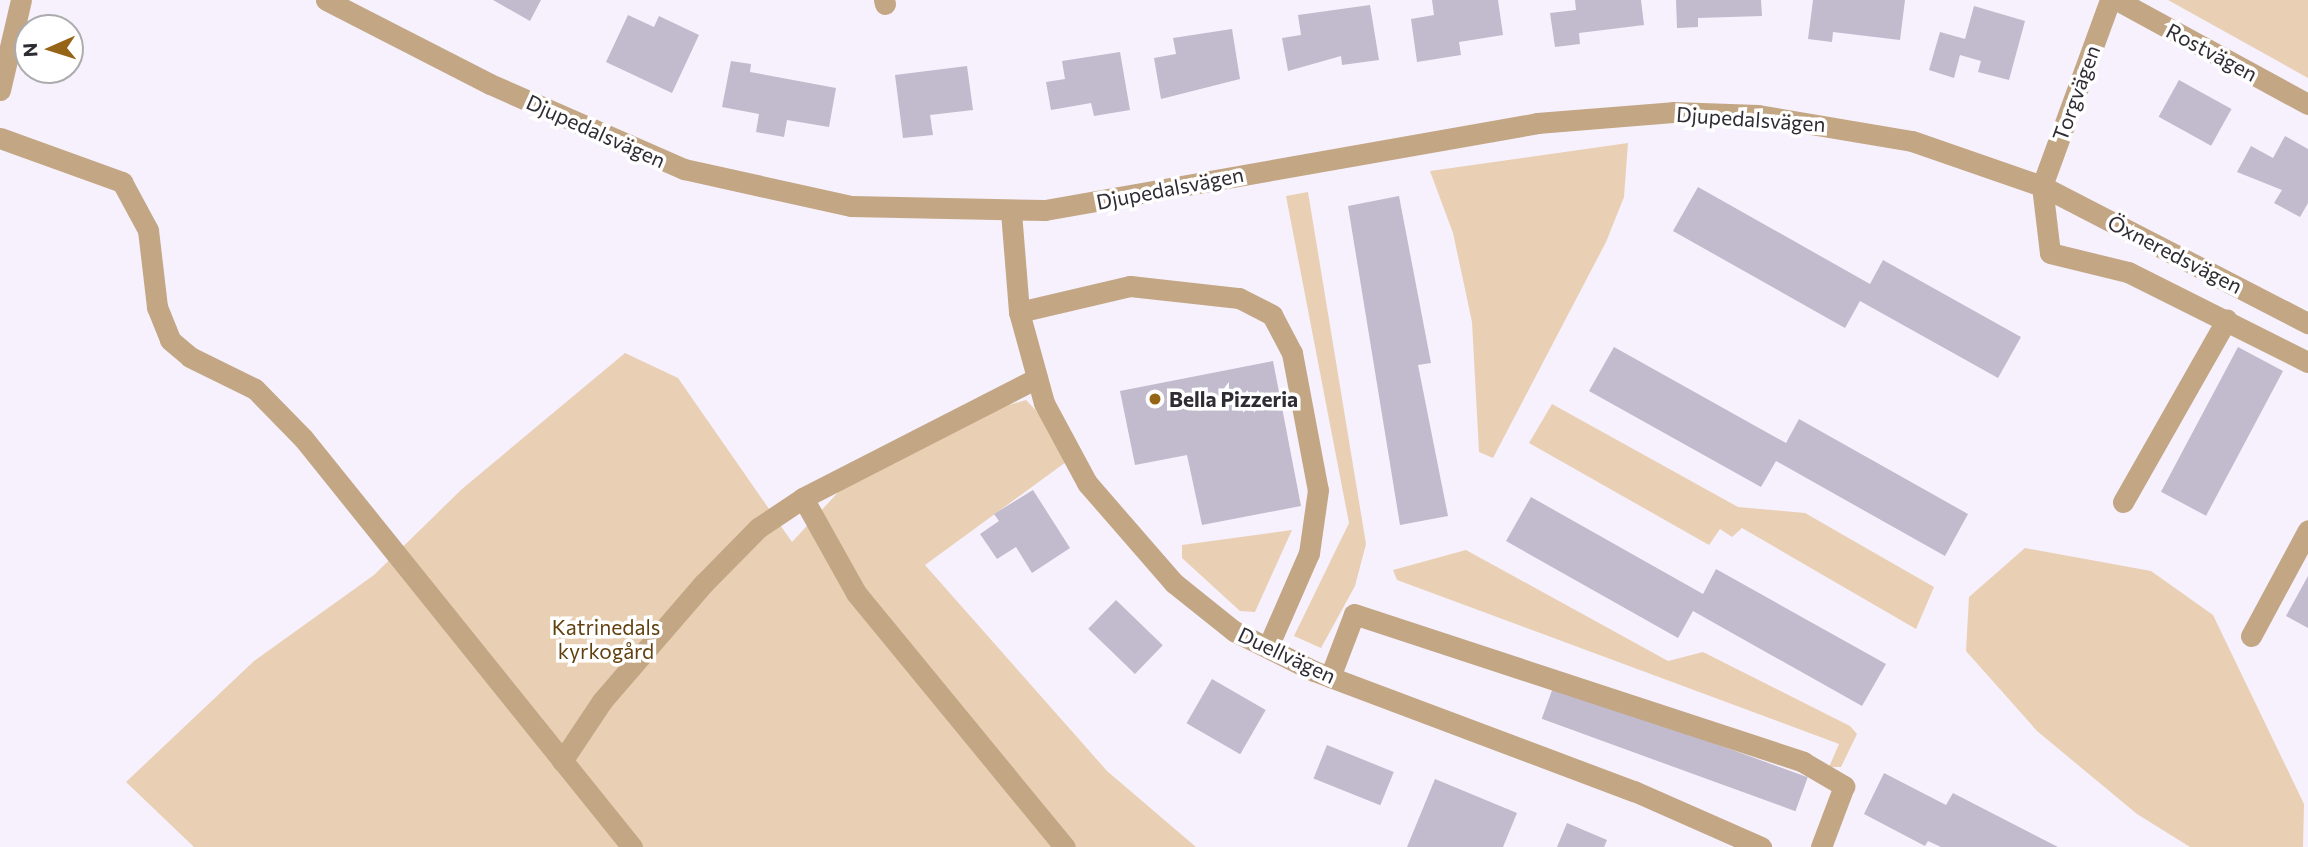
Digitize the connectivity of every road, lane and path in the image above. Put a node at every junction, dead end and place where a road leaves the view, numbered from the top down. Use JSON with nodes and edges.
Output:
{"nodes":[{"id":1,"x":21,"y":0,"type":"edge"},
{"id":2,"x":327,"y":0,"type":"edge"},
{"id":3,"x":2110,"y":0,"type":"edge"},
{"id":4,"x":2117,"y":0,"type":"edge"},
{"id":5,"x":6,"y":38,"type":"edge"},
{"id":6,"x":0,"y":90,"type":"edge"},
{"id":7,"x":2308,"y":104,"type":"edge"},
{"id":8,"x":0,"y":138,"type":"edge"},
{"id":9,"x":2042,"y":186,"type":"junction"},
{"id":10,"x":1011,"y":212,"type":"junction"},
{"id":11,"x":1019,"y":312,"type":"junction"},
{"id":12,"x":2227,"y":319,"type":"junction"},
{"id":13,"x":2308,"y":323,"type":"edge"},
{"id":14,"x":2308,"y":362,"type":"edge"},
{"id":15,"x":1037,"y":378,"type":"junction"},
{"id":16,"x":803,"y":498,"type":"junction"},
{"id":17,"x":2123,"y":502,"type":"dead end"},
{"id":18,"x":2308,"y":530,"type":"edge"},
{"id":19,"x":2251,"y":636,"type":"dead end"},
{"id":20,"x":1268,"y":647,"type":"junction"},
{"id":21,"x":1330,"y":677,"type":"junction"},
{"id":22,"x":562,"y":761,"type":"junction"},
{"id":23,"x":632,"y":847,"type":"edge"},
{"id":24,"x":1065,"y":847,"type":"edge"},
{"id":25,"x":1761,"y":847,"type":"edge"},
{"id":26,"x":1821,"y":847,"type":"edge"}],
"edges":[{"from":1,"to":5,"type":"street"},
{"from":2,"to":10,"type":"street","name":"Djupedalsvägen"},
{"from":3,"to":9,"type":"street","name":"Torgvägen"},
{"from":4,"to":7,"type":"street","name":"Rostvägen"},
{"from":5,"to":6,"type":"street"},
{"from":8,"to":22,"type":"street"},
{"from":9,"to":10,"type":"street","name":"Djupedalsvägen"},
{"from":9,"to":12,"type":"street"},
{"from":9,"to":13,"type":"street","name":"Öxneredsvägen"},
{"from":10,"to":11,"type":"street","name":"Duellvägen"},
{"from":11,"to":15,"type":"street","name":"Duellvägen"},
{"from":11,"to":20,"type":"street"},
{"from":12,"to":14,"type":"street"},
{"from":12,"to":17,"type":"street"},
{"from":15,"to":16,"type":"street"},
{"from":15,"to":20,"type":"street","name":"Duellvägen"},
{"from":16,"to":22,"type":"street"},
{"from":16,"to":24,"type":"street"},
{"from":18,"to":19,"type":"street"},
{"from":20,"to":21,"type":"street","name":"Duellvägen"},
{"from":21,"to":25,"type":"street","name":"Duellvägen"},
{"from":21,"to":26,"type":"street"},
{"from":22,"to":23,"type":"street"}]}
